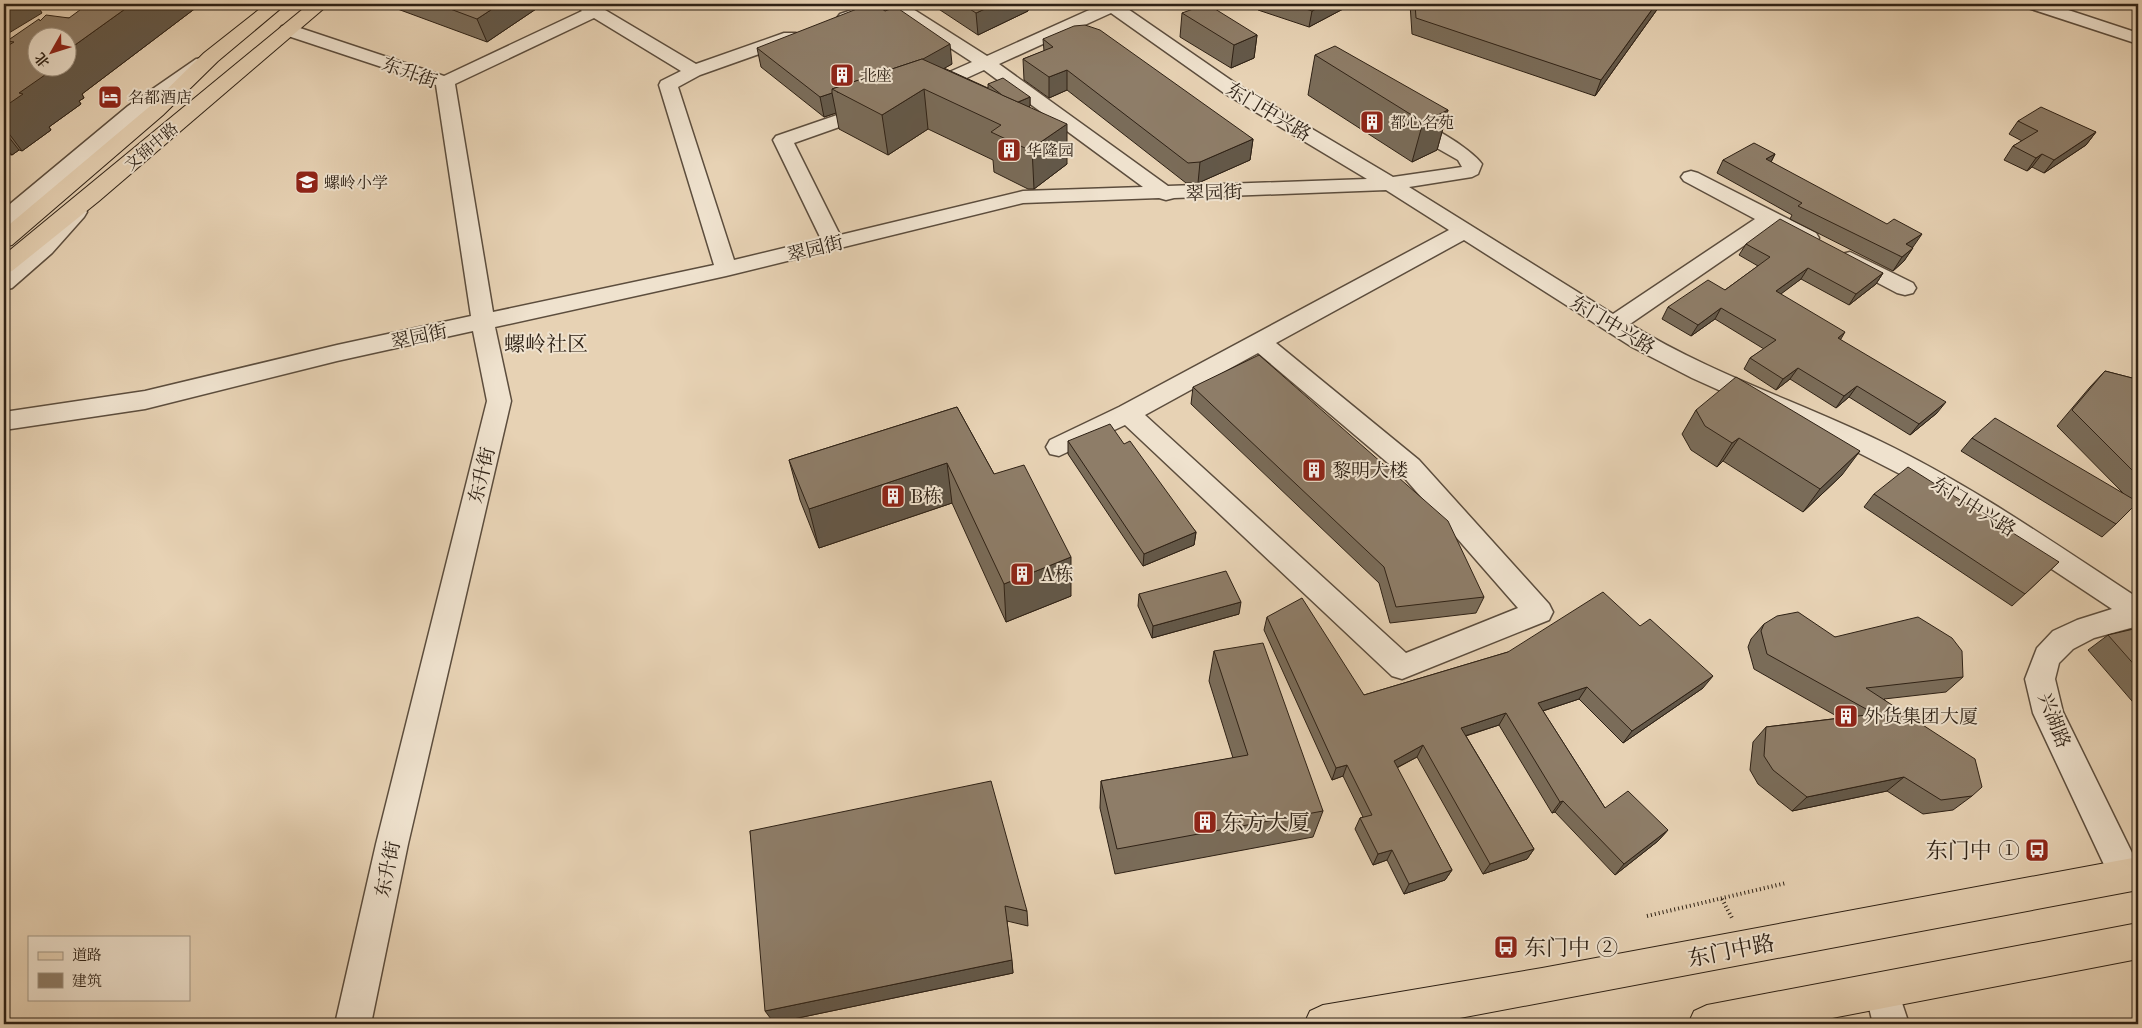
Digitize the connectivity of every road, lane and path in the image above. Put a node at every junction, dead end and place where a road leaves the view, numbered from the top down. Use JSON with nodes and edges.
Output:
{"nodes":[{"id":1,"x":277,"y":4,"type":"edge"},
{"id":2,"x":320,"y":4,"type":"edge"},
{"id":3,"x":885,"y":4,"type":"edge"},
{"id":4,"x":894,"y":4,"type":"edge"},
{"id":5,"x":2034,"y":4,"type":"edge"},
{"id":6,"x":1112,"y":5,"type":"edge"},
{"id":7,"x":589,"y":7,"type":"edge"},
{"id":8,"x":831,"y":23,"type":"edge"},
{"id":9,"x":288,"y":30,"type":"junction"},
{"id":10,"x":803,"y":32,"type":"edge"},
{"id":11,"x":2138,"y":39,"type":"edge"},
{"id":12,"x":211,"y":57,"type":"junction"},
{"id":13,"x":986,"y":63,"type":"junction"},
{"id":14,"x":694,"y":71,"type":"junction"},
{"id":15,"x":445,"y":82,"type":"junction"},
{"id":16,"x":911,"y":96,"type":"edge"},
{"id":17,"x":893,"y":102,"type":"edge"},
{"id":18,"x":1387,"y":111,"type":"edge"},
{"id":19,"x":1692,"y":177,"type":"dead end"},
{"id":20,"x":1390,"y":184,"type":"junction"},
{"id":21,"x":1166,"y":194,"type":"junction"},
{"id":22,"x":91,"y":196,"type":"junction"},
{"id":23,"x":1770,"y":218,"type":"junction"},
{"id":24,"x":4,"y":220,"type":"edge"},
{"id":25,"x":1464,"y":231,"type":"junction"},
{"id":26,"x":4,"y":240,"type":"edge"},
{"id":27,"x":834,"y":243,"type":"junction"},
{"id":28,"x":4,"y":266,"type":"edge"},
{"id":29,"x":726,"y":269,"type":"junction"},
{"id":30,"x":4,"y":283,"type":"edge"},
{"id":31,"x":1905,"y":288,"type":"dead end"},
{"id":32,"x":483,"y":323,"type":"junction"},
{"id":33,"x":1614,"y":325,"type":"junction"},
{"id":34,"x":1259,"y":342,"type":"junction"},
{"id":35,"x":1128,"y":412,"type":"junction"},
{"id":36,"x":4,"y":421,"type":"edge"},
{"id":37,"x":1059,"y":447,"type":"dead end"},
{"id":38,"x":2138,"y":613,"type":"edge"},
{"id":39,"x":2132,"y":874,"type":"edge"},
{"id":40,"x":1786,"y":883,"type":"dead end"},
{"id":41,"x":1647,"y":916,"type":"dead end"},
{"id":42,"x":2138,"y":941,"type":"edge"},
{"id":43,"x":1882,"y":990,"type":"junction"},
{"id":44,"x":353,"y":1024,"type":"edge"},
{"id":45,"x":1323,"y":1024,"type":"edge"},
{"id":46,"x":1707,"y":1024,"type":"edge"},
{"id":47,"x":1890,"y":1024,"type":"edge"}],
"edges":[{"from":1,"to":12,"type":"main road","name":"文锦中路"},
{"from":2,"to":9,"type":"main road","name":"文锦中路"},
{"from":3,"to":8,"type":"street"},
{"from":4,"to":13,"type":"street"},
{"from":5,"to":11,"type":"street"},
{"from":6,"to":13,"type":"street"},
{"from":6,"to":20,"type":"street","name":"东门中兴路"},
{"from":7,"to":14,"type":"street"},
{"from":7,"to":15,"type":"street"},
{"from":9,"to":15,"type":"street","name":"东升街"},
{"from":9,"to":22,"type":"main road","name":"文锦中路"},
{"from":10,"to":14,"type":"street"},
{"from":12,"to":24,"type":"street"},
{"from":12,"to":26,"type":"main road","name":"文锦中路"},
{"from":13,"to":16,"type":"street"},
{"from":13,"to":21,"type":"street"},
{"from":14,"to":29,"type":"street"},
{"from":15,"to":32,"type":"street","name":"东升街"},
{"from":17,"to":27,"type":"street"},
{"from":18,"to":20,"type":"street","name":"翠园街"},
{"from":19,"to":23,"type":"street"},
{"from":20,"to":21,"type":"street","name":"翠园街"},
{"from":20,"to":25,"type":"street","name":"东门中兴路"},
{"from":21,"to":27,"type":"street","name":"翠园街"},
{"from":22,"to":28,"type":"main road","name":"文锦中路"},
{"from":22,"to":30,"type":"street"},
{"from":23,"to":31,"type":"street"},
{"from":23,"to":33,"type":"street"},
{"from":25,"to":33,"type":"street","name":"东门中兴路"},
{"from":25,"to":34,"type":"street"},
{"from":27,"to":29,"type":"street","name":"翠园街"},
{"from":29,"to":32,"type":"street","name":"翠园街"},
{"from":32,"to":36,"type":"street","name":"翠园街"},
{"from":32,"to":44,"type":"street","name":"东升街"},
{"from":33,"to":38,"type":"street","name":"东门中兴路"},
{"from":34,"to":35,"type":"street"},
{"from":34,"to":35,"type":"street"},
{"from":35,"to":37,"type":"street"},
{"from":38,"to":39,"type":"street","name":"兴湖路"},
{"from":39,"to":45,"type":"main road","name":"东门中路"},
{"from":40,"to":41,"type":"path"},
{"from":42,"to":43,"type":"main road"},
{"from":43,"to":46,"type":"main road"},
{"from":43,"to":47,"type":"street"}]}
